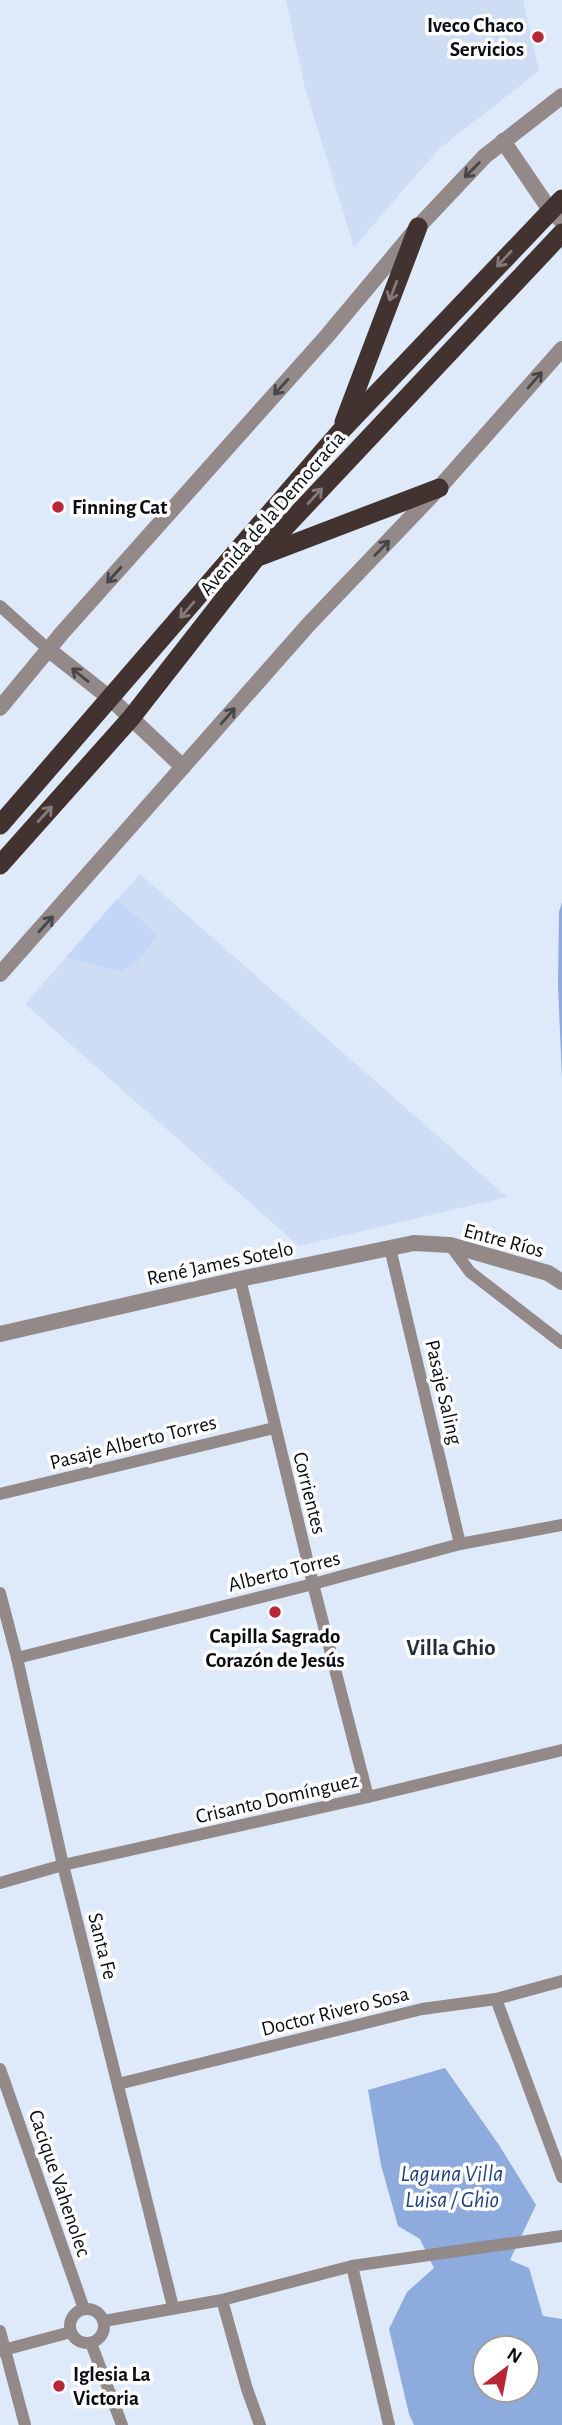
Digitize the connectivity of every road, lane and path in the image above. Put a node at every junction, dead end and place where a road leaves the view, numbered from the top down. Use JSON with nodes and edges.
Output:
{"nodes":[{"id":1,"x":562,"y":96,"type":"edge"},
{"id":2,"x":503,"y":141,"type":"junction"},
{"id":3,"x":558,"y":210,"type":"edge"},
{"id":4,"x":418,"y":227,"type":"junction"},
{"id":5,"x":562,"y":233,"type":"edge"},
{"id":6,"x":562,"y":349,"type":"edge"},
{"id":7,"x":340,"y":432,"type":"junction"},
{"id":8,"x":439,"y":488,"type":"junction"},
{"id":9,"x":256,"y":558,"type":"junction"},
{"id":10,"x":0,"y":606,"type":"edge"},
{"id":11,"x":49,"y":650,"type":"junction"},
{"id":12,"x":111,"y":699,"type":"junction"},
{"id":13,"x":0,"y":708,"type":"edge"},
{"id":14,"x":131,"y":718,"type":"junction"},
{"id":15,"x":183,"y":767,"type":"junction"},
{"id":16,"x":0,"y":825,"type":"edge"},
{"id":17,"x":0,"y":865,"type":"edge"},
{"id":18,"x":1,"y":971,"type":"edge"},
{"id":19,"x":450,"y":1245,"type":"junction"},
{"id":20,"x":390,"y":1248,"type":"junction"},
{"id":21,"x":240,"y":1279,"type":"junction"},
{"id":22,"x":562,"y":1282,"type":"edge"},
{"id":23,"x":0,"y":1334,"type":"edge"},
{"id":24,"x":562,"y":1343,"type":"edge"},
{"id":25,"x":274,"y":1428,"type":"junction"},
{"id":26,"x":0,"y":1494,"type":"edge"},
{"id":27,"x":562,"y":1525,"type":"edge"},
{"id":28,"x":460,"y":1544,"type":"junction"},
{"id":29,"x":313,"y":1584,"type":"junction"},
{"id":30,"x":0,"y":1593,"type":"edge"},
{"id":31,"x":17,"y":1658,"type":"junction"},
{"id":32,"x":562,"y":1750,"type":"edge"},
{"id":33,"x":368,"y":1797,"type":"junction"},
{"id":34,"x":63,"y":1865,"type":"junction"},
{"id":35,"x":0,"y":1883,"type":"edge"},
{"id":36,"x":562,"y":1981,"type":"edge"},
{"id":37,"x":496,"y":1999,"type":"junction"},
{"id":38,"x":0,"y":2069,"type":"edge"},
{"id":39,"x":118,"y":2084,"type":"junction"},
{"id":40,"x":562,"y":2176,"type":"edge"},
{"id":41,"x":562,"y":2236,"type":"edge"},
{"id":42,"x":352,"y":2266,"type":"junction"},
{"id":43,"x":222,"y":2300,"type":"junction"},
{"id":44,"x":173,"y":2307,"type":"junction"},
{"id":45,"x":84,"y":2309,"type":"junction"},
{"id":46,"x":104,"y":2321,"type":"junction"},
{"id":47,"x":0,"y":2331,"type":"edge"},
{"id":48,"x":71,"y":2332,"type":"junction"},
{"id":49,"x":91,"y":2343,"type":"junction"},
{"id":50,"x":3,"y":2351,"type":"edge"},
{"id":51,"x":25,"y":2425,"type":"edge"},
{"id":52,"x":122,"y":2425,"type":"edge"},
{"id":53,"x":260,"y":2425,"type":"edge"},
{"id":54,"x":389,"y":2425,"type":"edge"}],
"edges":[{"from":1,"to":2,"type":"street"},
{"from":2,"to":3,"type":"street"},
{"from":2,"to":4,"type":"street","one_way":true},
{"from":3,"to":7,"type":"highway","name":"Avenida de la Democracia","one_way":true},
{"from":4,"to":7,"type":"highway","one_way":true},
{"from":4,"to":11,"type":"street","one_way":true},
{"from":9,"to":5,"type":"highway","name":"Avenida de la Democracia","one_way":true},
{"from":8,"to":6,"type":"street","one_way":true},
{"from":7,"to":12,"type":"highway","name":"Avenida de la Democracia","one_way":true},
{"from":8,"to":9,"type":"highway"},
{"from":15,"to":8,"type":"street","one_way":true},
{"from":9,"to":14,"type":"highway","name":"Avenida de la Democracia"},
{"from":10,"to":11,"type":"street"},
{"from":12,"to":11,"type":"street","one_way":true},
{"from":11,"to":13,"type":"street"},
{"from":12,"to":14,"type":"street"},
{"from":12,"to":16,"type":"highway","name":"Avenida de la Democracia"},
{"from":14,"to":15,"type":"street"},
{"from":17,"to":14,"type":"highway","name":"Avenida de la Democracia","one_way":true},
{"from":18,"to":15,"type":"street","one_way":true},
{"from":19,"to":20,"type":"street","name":"René James Sotelo"},
{"from":19,"to":22,"type":"street","name":"Entre Ríos"},
{"from":19,"to":24,"type":"street","name":"Entre Ríos"},
{"from":20,"to":21,"type":"street","name":"René James Sotelo"},
{"from":20,"to":28,"type":"street","name":"Pasaje Saling"},
{"from":21,"to":23,"type":"street","name":"René James Sotelo"},
{"from":21,"to":25,"type":"street","name":"Corrientes"},
{"from":25,"to":26,"type":"street","name":"Pasaje Alberto Torres"},
{"from":25,"to":29,"type":"street","name":"Corrientes"},
{"from":27,"to":28,"type":"street","name":"Alberto Torres"},
{"from":28,"to":29,"type":"street","name":"Alberto Torres"},
{"from":29,"to":31,"type":"street","name":"Alberto Torres"},
{"from":29,"to":33,"type":"street","name":"Corrientes"},
{"from":30,"to":31,"type":"street","name":"Santa Fe"},
{"from":31,"to":34,"type":"street","name":"Santa Fe"},
{"from":32,"to":33,"type":"street","name":"Crisanto Domínguez"},
{"from":33,"to":34,"type":"street","name":"Crisanto Domínguez"},
{"from":34,"to":35,"type":"street","name":"Crisanto Domínguez"},
{"from":34,"to":39,"type":"street","name":"Santa Fe"},
{"from":36,"to":37,"type":"street","name":"Doctor Rivero Sosa"},
{"from":37,"to":39,"type":"street","name":"Doctor Rivero Sosa"},
{"from":37,"to":40,"type":"street"},
{"from":38,"to":45,"type":"street","name":"Cacique Vahenolec"},
{"from":39,"to":44,"type":"street","name":"Santa Fe"},
{"from":41,"to":42,"type":"street"},
{"from":42,"to":43,"type":"street"},
{"from":42,"to":54,"type":"street"},
{"from":43,"to":44,"type":"street"},
{"from":43,"to":53,"type":"street"},
{"from":44,"to":46,"type":"street"},
{"from":45,"to":46,"type":"street"},
{"from":45,"to":48,"type":"street"},
{"from":46,"to":49,"type":"street"},
{"from":47,"to":50,"type":"street"},
{"from":48,"to":49,"type":"street"},
{"from":48,"to":50,"type":"street"},
{"from":49,"to":52,"type":"street"},
{"from":50,"to":51,"type":"street"}]}
